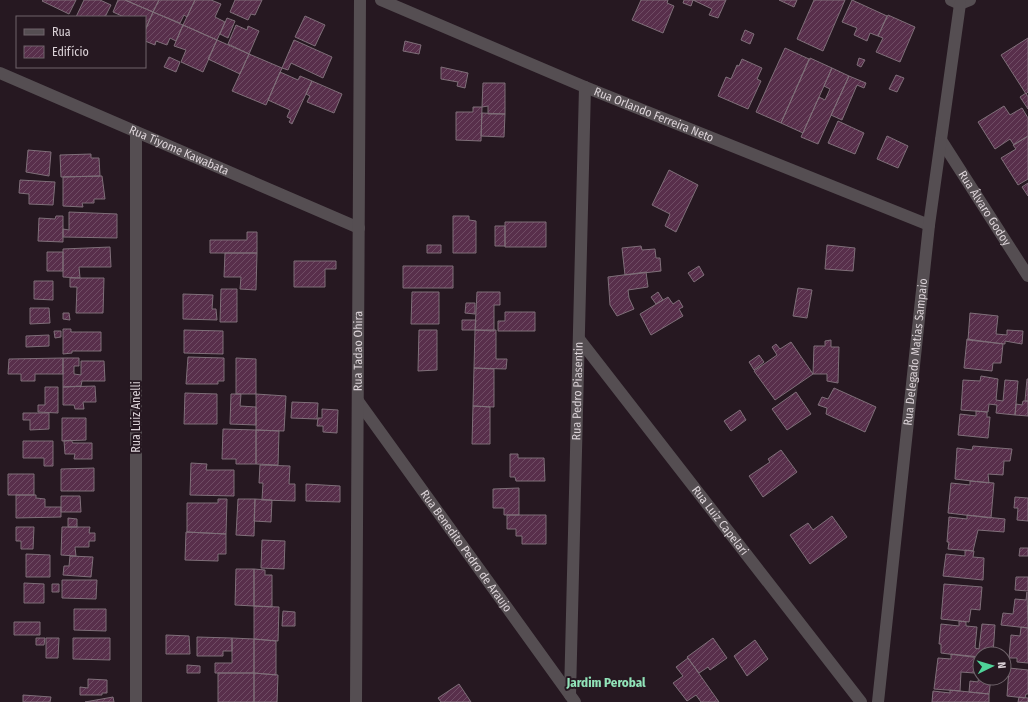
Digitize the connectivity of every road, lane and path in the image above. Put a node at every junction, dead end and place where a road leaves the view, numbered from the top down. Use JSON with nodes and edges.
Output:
{"nodes":[{"id":1,"x":360,"y":0,"type":"edge"},
{"id":2,"x":381,"y":0,"type":"edge"},
{"id":3,"x":960,"y":1,"type":"edge"},
{"id":4,"x":0,"y":73,"type":"edge"},
{"id":5,"x":585,"y":87,"type":"junction"},
{"id":6,"x":136,"y":132,"type":"junction"},
{"id":7,"x":941,"y":140,"type":"junction"},
{"id":8,"x":928,"y":225,"type":"junction"},
{"id":9,"x":359,"y":228,"type":"junction"},
{"id":10,"x":1028,"y":276,"type":"edge"},
{"id":11,"x":579,"y":339,"type":"junction"},
{"id":12,"x":358,"y":401,"type":"junction"},
{"id":13,"x":572,"y":698,"type":"edge"},
{"id":14,"x":136,"y":702,"type":"edge"},
{"id":15,"x":356,"y":702,"type":"edge"},
{"id":16,"x":861,"y":702,"type":"edge"},
{"id":17,"x":878,"y":702,"type":"edge"}],
"edges":[{"from":1,"to":9,"type":"street","name":"Rua Tadao Ohira"},
{"from":2,"to":5,"type":"street","name":"Rua Orlando Ferreira Neto"},
{"from":3,"to":7,"type":"street","name":"Rua Delegado Matias Sampaio"},
{"from":4,"to":6,"type":"street","name":"Rua Tiyome Kawabata"},
{"from":5,"to":8,"type":"street","name":"Rua Orlando Ferreira Neto"},
{"from":5,"to":11,"type":"street","name":"Rua Pedro Piasentin"},
{"from":6,"to":9,"type":"street","name":"Rua Tiyome Kawabata"},
{"from":6,"to":14,"type":"street","name":"Rua Luiz Anelli"},
{"from":7,"to":8,"type":"street","name":"Rua Delegado Matias Sampaio"},
{"from":7,"to":10,"type":"street","name":"Rua Álvaro Godoy"},
{"from":8,"to":17,"type":"street","name":"Rua Delegado Matias Sampaio"},
{"from":9,"to":12,"type":"street","name":"Rua Tadao Ohira"},
{"from":11,"to":13,"type":"street","name":"Rua Pedro Piasentin"},
{"from":11,"to":16,"type":"street","name":"Rua Luiz Capelari"},
{"from":12,"to":13,"type":"street","name":"Rua Benedito Pedro de Araujo"},
{"from":12,"to":15,"type":"street","name":"Rua Tadao Ohira"}]}
